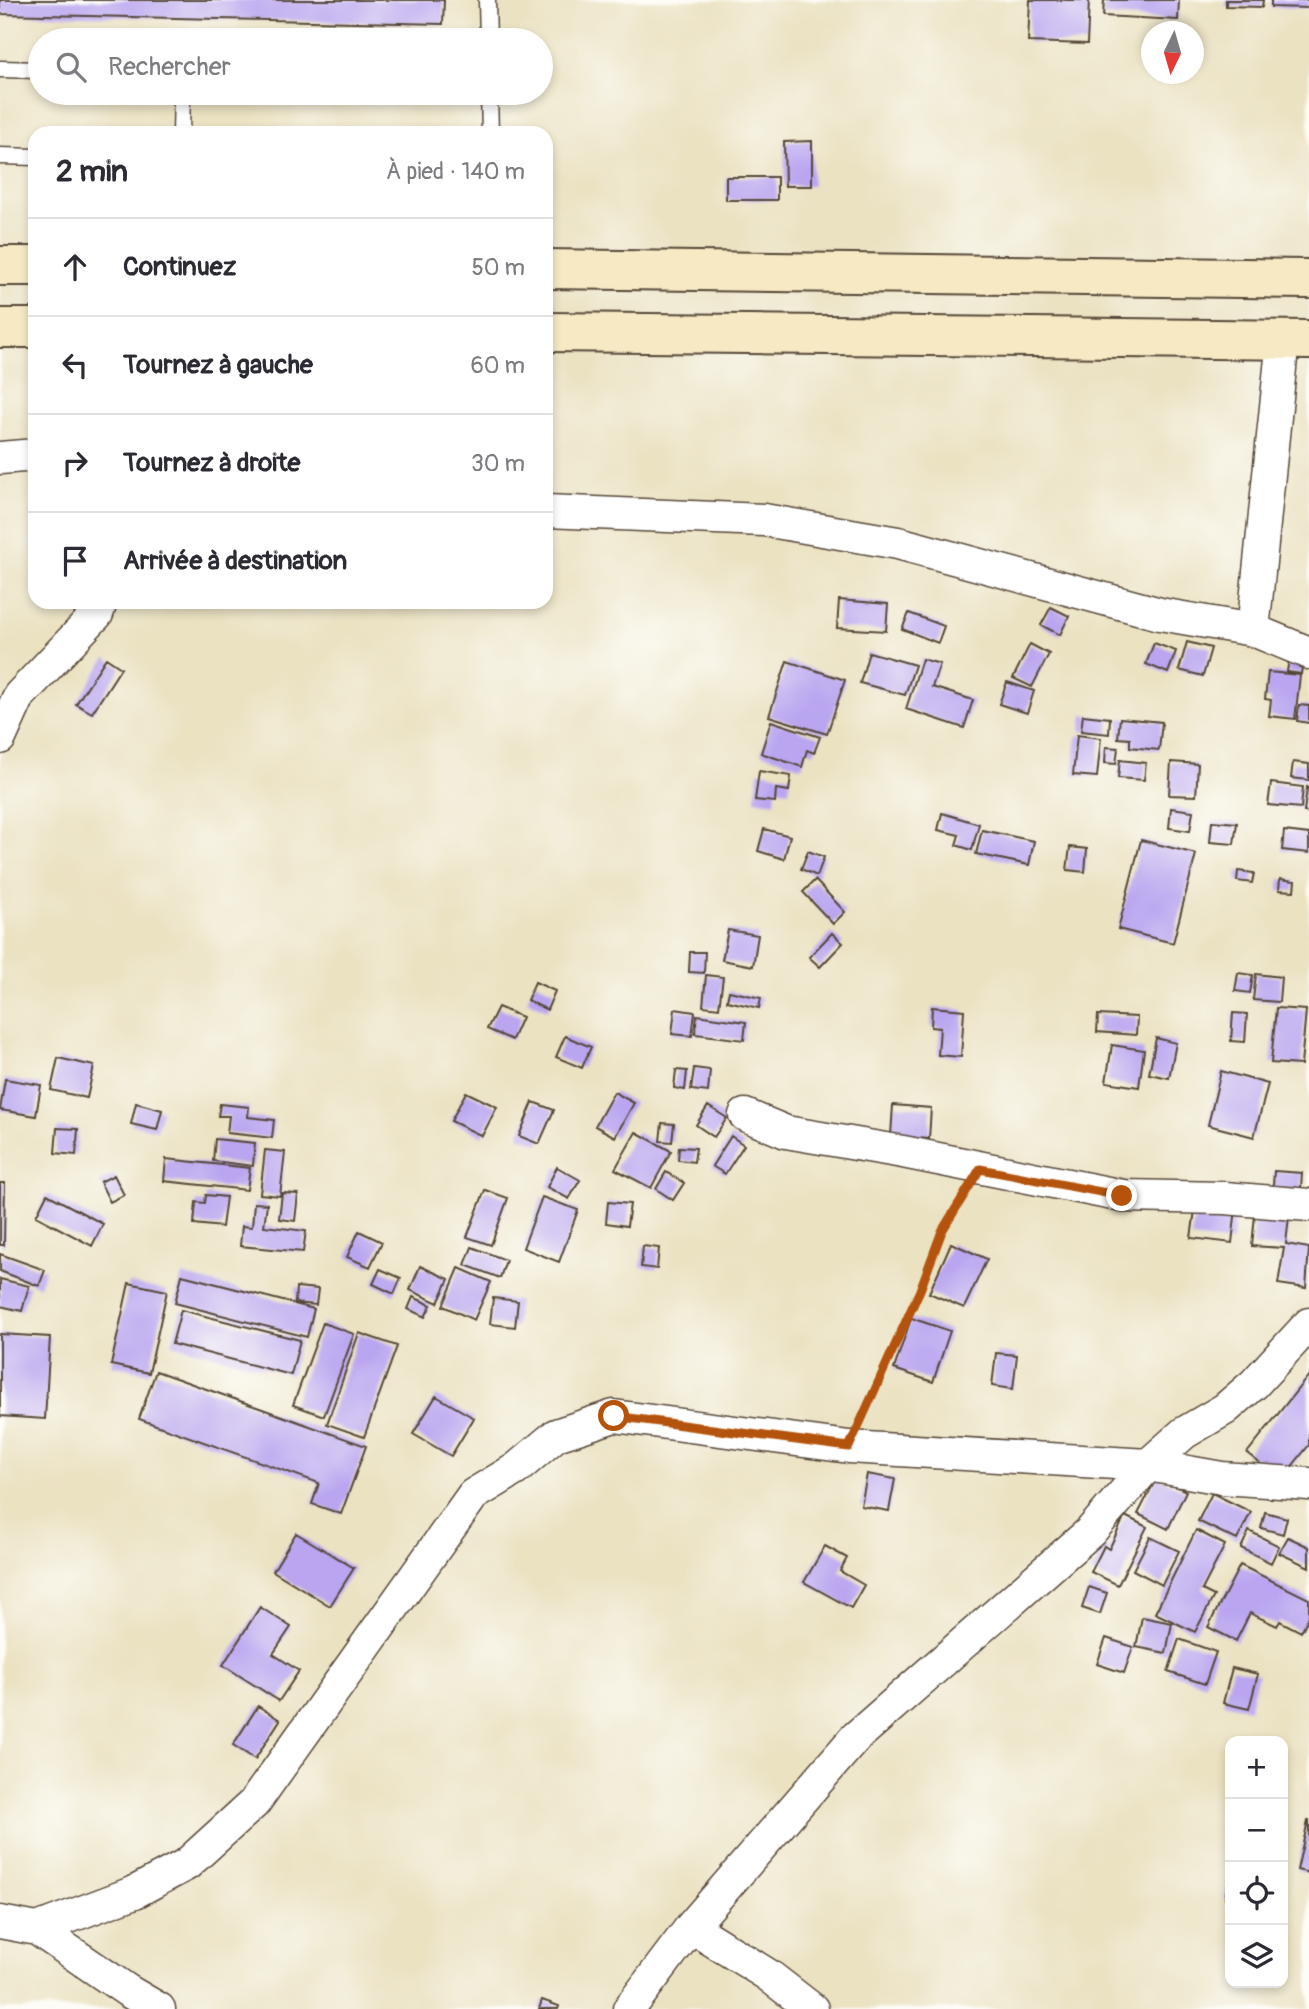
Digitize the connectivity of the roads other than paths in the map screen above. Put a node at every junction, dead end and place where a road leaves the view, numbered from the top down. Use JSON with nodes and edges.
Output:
{"nodes":[{"id":1,"x":487,"y":0,"type":"edge"},
{"id":2,"x":488,"y":28,"type":"edge"},
{"id":3,"x":0,"y":69,"type":"edge"},
{"id":4,"x":28,"y":70,"type":"edge"},
{"id":5,"x":182,"y":105,"type":"edge"},
{"id":6,"x":489,"y":105,"type":"edge"},
{"id":7,"x":181,"y":126,"type":"edge"},
{"id":8,"x":490,"y":126,"type":"edge"},
{"id":9,"x":0,"y":156,"type":"edge"},
{"id":10,"x":28,"y":157,"type":"edge"},
{"id":11,"x":0,"y":266,"type":"edge"},
{"id":12,"x":28,"y":266,"type":"edge"},
{"id":13,"x":553,"y":270,"type":"edge"},
{"id":14,"x":1309,"y":279,"type":"edge"},
{"id":15,"x":0,"y":328,"type":"edge"},
{"id":16,"x":28,"y":328,"type":"edge"},
{"id":17,"x":553,"y":332,"type":"edge"},
{"id":18,"x":1296,"y":339,"type":"edge"},
{"id":19,"x":28,"y":456,"type":"edge"},
{"id":20,"x":0,"y":458,"type":"edge"},
{"id":21,"x":553,"y":511,"type":"edge"},
{"id":22,"x":99,"y":609,"type":"edge"},
{"id":23,"x":1253,"y":630,"type":"junction"},
{"id":24,"x":1309,"y":653,"type":"edge"},
{"id":25,"x":0,"y":738,"type":"edge"},
{"id":26,"x":745,"y":1115,"type":"dead end"},
{"id":27,"x":1309,"y":1205,"type":"edge"},
{"id":28,"x":1309,"y":1324,"type":"edge"},
{"id":29,"x":1148,"y":1465,"type":"junction"},
{"id":30,"x":1309,"y":1484,"type":"edge"},
{"id":31,"x":0,"y":1922,"type":"edge"},
{"id":32,"x":691,"y":1927,"type":"junction"},
{"id":33,"x":37,"y":1929,"type":"junction"},
{"id":34,"x":159,"y":2009,"type":"edge"},
{"id":35,"x":629,"y":2009,"type":"edge"},
{"id":36,"x":812,"y":2009,"type":"edge"}],
"edges":[{"from":1,"to":2,"type":"lane"},
{"from":3,"to":4,"type":"lane"},
{"from":5,"to":7,"type":"lane"},
{"from":6,"to":8,"type":"lane"},
{"from":9,"to":10,"type":"lane"},
{"from":11,"to":12,"type":"main road"},
{"from":13,"to":14,"type":"main road"},
{"from":15,"to":16,"type":"main road"},
{"from":17,"to":18,"type":"main road"},
{"from":18,"to":23,"type":"street"},
{"from":19,"to":20,"type":"street"},
{"from":21,"to":23,"type":"street"},
{"from":22,"to":25,"type":"street"},
{"from":23,"to":24,"type":"street"},
{"from":26,"to":27,"type":"street"},
{"from":28,"to":29,"type":"street"},
{"from":29,"to":30,"type":"street"},
{"from":29,"to":32,"type":"street"},
{"from":29,"to":33,"type":"street"},
{"from":31,"to":33,"type":"street"},
{"from":32,"to":35,"type":"street"},
{"from":32,"to":36,"type":"street"},
{"from":33,"to":34,"type":"street"}]}
